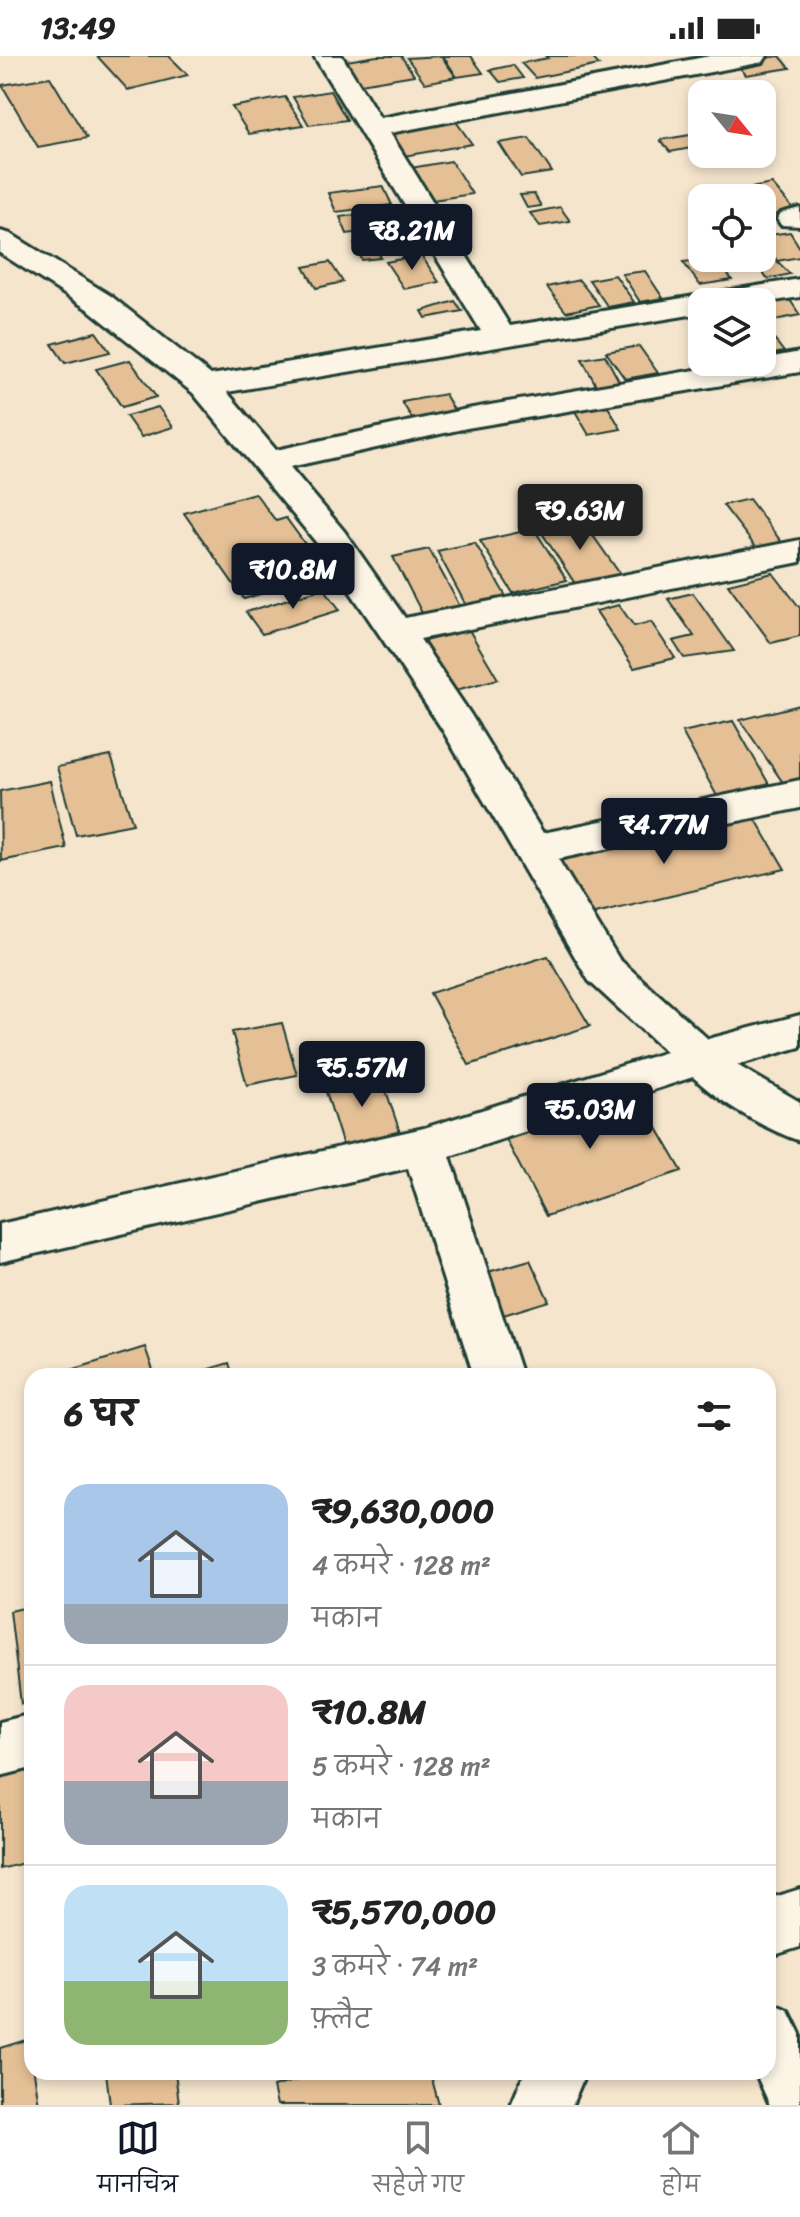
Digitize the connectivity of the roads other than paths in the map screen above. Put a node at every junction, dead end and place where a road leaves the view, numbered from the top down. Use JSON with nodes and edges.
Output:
{"nodes":[{"id":1,"x":328,"y":56,"type":"edge"},
{"id":2,"x":753,"y":56,"type":"edge"},
{"id":3,"x":371,"y":128,"type":"junction"},
{"id":4,"x":0,"y":240,"type":"edge"},
{"id":5,"x":800,"y":288,"type":"edge"},
{"id":6,"x":776,"y":292,"type":"edge"},
{"id":7,"x":688,"y":306,"type":"edge"},
{"id":8,"x":501,"y":337,"type":"junction"},
{"id":9,"x":800,"y":362,"type":"edge"},
{"id":10,"x":205,"y":386,"type":"junction"},
{"id":11,"x":269,"y":462,"type":"junction"},
{"id":12,"x":800,"y":551,"type":"edge"},
{"id":13,"x":396,"y":632,"type":"junction"},
{"id":14,"x":800,"y":794,"type":"edge"},
{"id":15,"x":532,"y":850,"type":"junction"},
{"id":16,"x":800,"y":1031,"type":"edge"},
{"id":17,"x":701,"y":1058,"type":"junction"},
{"id":18,"x":800,"y":1123,"type":"edge"},
{"id":19,"x":424,"y":1146,"type":"junction"},
{"id":20,"x":0,"y":1243,"type":"edge"},
{"id":21,"x":495,"y":1368,"type":"edge"},
{"id":22,"x":24,"y":1743,"type":"edge"},
{"id":23,"x":0,"y":1749,"type":"edge"},
{"id":24,"x":800,"y":1918,"type":"edge"},
{"id":25,"x":776,"y":1926,"type":"edge"},
{"id":26,"x":776,"y":2050,"type":"edge"},
{"id":27,"x":552,"y":2080,"type":"edge"},
{"id":28,"x":800,"y":2102,"type":"edge"},
{"id":29,"x":541,"y":2105,"type":"edge"}],
"edges":[{"from":1,"to":3,"type":"street"},
{"from":2,"to":3,"type":"street"},
{"from":3,"to":8,"type":"street"},
{"from":4,"to":10,"type":"street"},
{"from":5,"to":6,"type":"street"},
{"from":7,"to":8,"type":"street"},
{"from":8,"to":10,"type":"street"},
{"from":9,"to":11,"type":"street"},
{"from":10,"to":11,"type":"street"},
{"from":11,"to":13,"type":"street"},
{"from":12,"to":13,"type":"street"},
{"from":13,"to":15,"type":"street"},
{"from":14,"to":15,"type":"street"},
{"from":15,"to":17,"type":"street"},
{"from":16,"to":17,"type":"street"},
{"from":17,"to":18,"type":"street"},
{"from":17,"to":19,"type":"street"},
{"from":19,"to":20,"type":"street"},
{"from":19,"to":21,"type":"street"},
{"from":22,"to":23,"type":"street"},
{"from":24,"to":25,"type":"street"},
{"from":26,"to":28,"type":"street"},
{"from":27,"to":29,"type":"street"}]}
